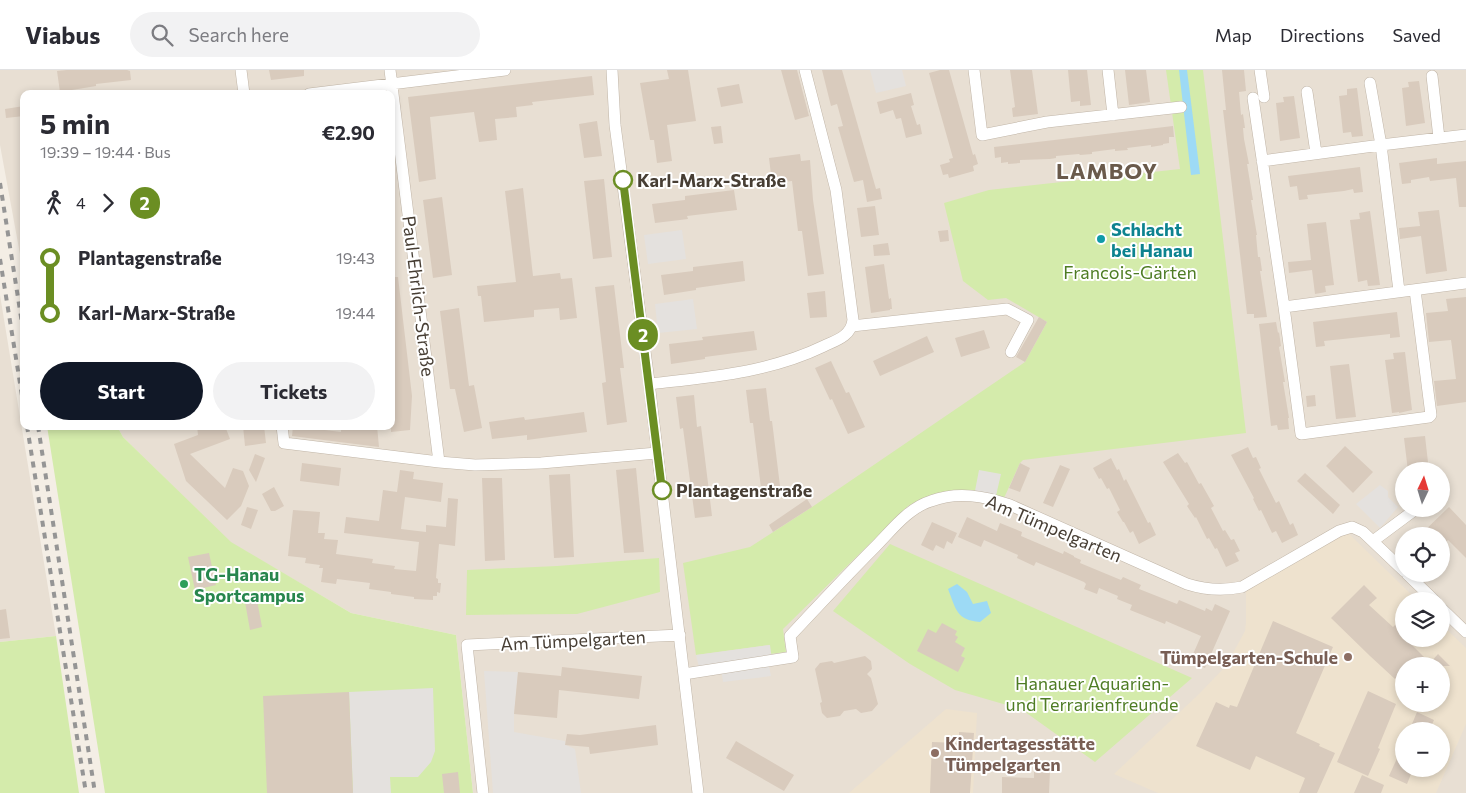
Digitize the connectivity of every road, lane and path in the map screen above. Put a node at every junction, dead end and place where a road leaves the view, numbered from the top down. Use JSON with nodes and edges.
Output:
{"nodes":[{"id":1,"x":241,"y":70,"type":"edge"},
{"id":2,"x":390,"y":70,"type":"edge"},
{"id":3,"x":505,"y":70,"type":"edge"},
{"id":4,"x":612,"y":70,"type":"edge"},
{"id":5,"x":805,"y":70,"type":"edge"},
{"id":6,"x":974,"y":70,"type":"edge"},
{"id":7,"x":1108,"y":70,"type":"edge"},
{"id":8,"x":1260,"y":70,"type":"edge"},
{"id":9,"x":1432,"y":76,"type":"dead end"},
{"id":10,"x":1370,"y":83,"type":"dead end"},
{"id":11,"x":392,"y":84,"type":"junction"},
{"id":12,"x":244,"y":90,"type":"edge"},
{"id":13,"x":342,"y":90,"type":"edge"},
{"id":14,"x":393,"y":90,"type":"edge"},
{"id":15,"x":1307,"y":92,"type":"dead end"},
{"id":16,"x":1181,"y":107,"type":"dead end"},
{"id":17,"x":395,"y":108,"type":"edge"},
{"id":18,"x":1113,"y":115,"type":"junction"},
{"id":19,"x":1466,"y":135,"type":"edge"},
{"id":20,"x":1439,"y":138,"type":"junction"},
{"id":21,"x":1381,"y":145,"type":"junction"},
{"id":22,"x":1316,"y":154,"type":"junction"},
{"id":23,"x":1262,"y":160,"type":"junction"},
{"id":24,"x":1466,"y":283,"type":"edge"},
{"id":25,"x":1415,"y":290,"type":"junction"},
{"id":26,"x":1399,"y":292,"type":"junction"},
{"id":27,"x":1284,"y":307,"type":"junction"},
{"id":28,"x":852,"y":326,"type":"junction"},
{"id":29,"x":1010,"y":352,"type":"dead end"},
{"id":30,"x":649,"y":384,"type":"junction"},
{"id":31,"x":282,"y":430,"type":"edge"},
{"id":32,"x":657,"y":453,"type":"junction"},
{"id":33,"x":439,"y":462,"type":"junction"},
{"id":34,"x":1404,"y":518,"type":"edge"},
{"id":35,"x":1373,"y":541,"type":"junction"},
{"id":36,"x":1395,"y":562,"type":"edge"},
{"id":37,"x":1415,"y":582,"type":"edge"},
{"id":38,"x":1425,"y":592,"type":"edge"},
{"id":39,"x":1450,"y":617,"type":"edge"},
{"id":40,"x":1466,"y":632,"type":"edge"},
{"id":41,"x":680,"y":635,"type":"junction"},
{"id":42,"x":684,"y":674,"type":"junction"},
{"id":43,"x":483,"y":793,"type":"edge"},
{"id":44,"x":698,"y":793,"type":"edge"}],
"edges":[{"from":1,"to":12,"type":"street"},
{"from":2,"to":11,"type":"street","name":"Paul-Ehrlich-Straße"},
{"from":3,"to":11,"type":"street"},
{"from":4,"to":30,"type":"street"},
{"from":5,"to":28,"type":"street"},
{"from":6,"to":18,"type":"street"},
{"from":7,"to":18,"type":"street"},
{"from":8,"to":23,"type":"street"},
{"from":9,"to":20,"type":"street"},
{"from":10,"to":21,"type":"street"},
{"from":11,"to":13,"type":"street"},
{"from":11,"to":14,"type":"street","name":"Paul-Ehrlich-Straße"},
{"from":15,"to":22,"type":"street"},
{"from":16,"to":18,"type":"street"},
{"from":17,"to":33,"type":"street","name":"Paul-Ehrlich-Straße"},
{"from":19,"to":20,"type":"street"},
{"from":20,"to":21,"type":"street"},
{"from":21,"to":22,"type":"street"},
{"from":21,"to":26,"type":"street"},
{"from":22,"to":23,"type":"street"},
{"from":23,"to":27,"type":"street"},
{"from":24,"to":25,"type":"street"},
{"from":25,"to":26,"type":"street"},
{"from":25,"to":27,"type":"street"},
{"from":26,"to":27,"type":"street"},
{"from":28,"to":29,"type":"street"},
{"from":28,"to":30,"type":"street"},
{"from":30,"to":32,"type":"street"},
{"from":31,"to":33,"type":"street"},
{"from":32,"to":33,"type":"street"},
{"from":32,"to":41,"type":"street"},
{"from":34,"to":35,"type":"street"},
{"from":35,"to":36,"type":"street"},
{"from":35,"to":42,"type":"street","name":"Am Tümpelgarten"},
{"from":37,"to":38,"type":"street"},
{"from":39,"to":40,"type":"street"},
{"from":41,"to":42,"type":"street"},
{"from":41,"to":43,"type":"street","name":"Am Tümpelgarten"},
{"from":42,"to":44,"type":"street"}]}
